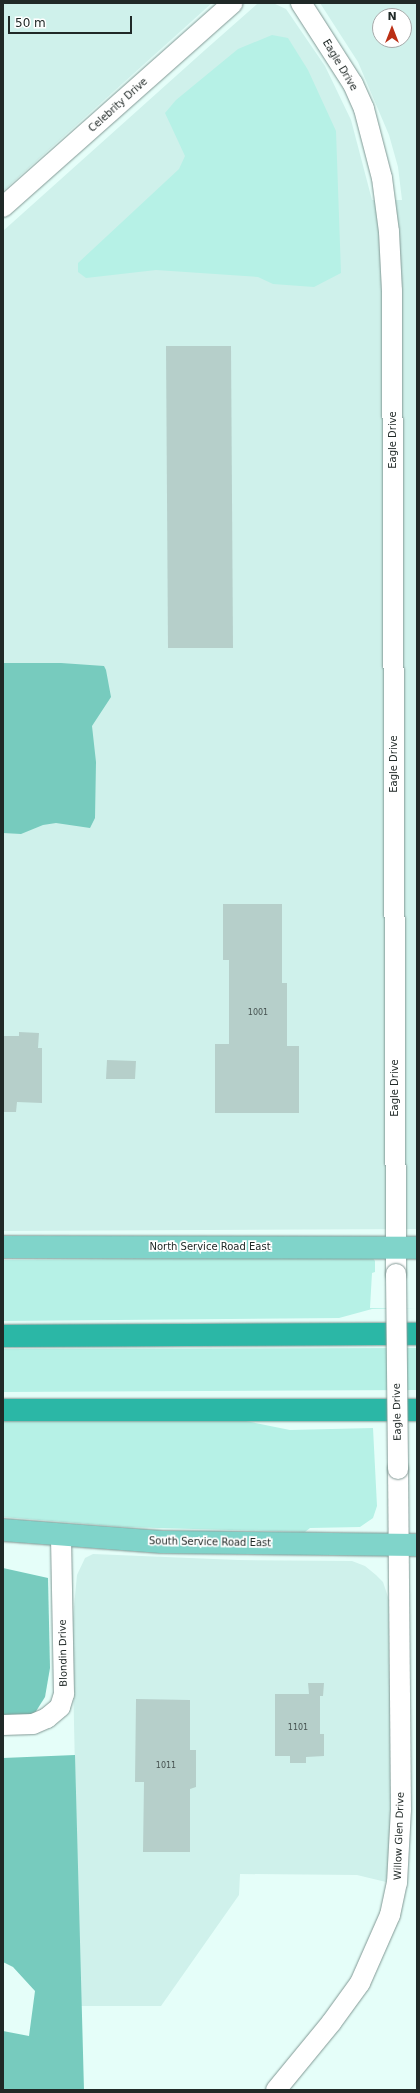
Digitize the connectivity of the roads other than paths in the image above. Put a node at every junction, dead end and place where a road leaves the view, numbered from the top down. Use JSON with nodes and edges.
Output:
{"nodes":[{"id":1,"x":233,"y":3,"type":"edge"},
{"id":2,"x":301,"y":3,"type":"edge"},
{"id":3,"x":3,"y":207,"type":"edge"},
{"id":4,"x":3,"y":1247,"type":"edge"},
{"id":5,"x":396,"y":1248,"type":"junction"},
{"id":6,"x":417,"y":1248,"type":"edge"},
{"id":7,"x":417,"y":1334,"type":"edge"},
{"id":8,"x":3,"y":1336,"type":"edge"},
{"id":9,"x":3,"y":1410,"type":"edge"},
{"id":10,"x":417,"y":1410,"type":"edge"},
{"id":11,"x":3,"y":1530,"type":"edge"},
{"id":12,"x":61,"y":1536,"type":"junction"},
{"id":13,"x":408,"y":1545,"type":"edge"},
{"id":14,"x":3,"y":1725,"type":"edge"},
{"id":15,"x":276,"y":2090,"type":"edge"}],
"edges":[{"from":1,"to":3,"type":"street","name":"Celebrity Drive"},
{"from":2,"to":5,"type":"street","name":"Eagle Drive"},
{"from":4,"to":5,"type":"main road","name":"North Service Road East"},
{"from":5,"to":6,"type":"main road","name":"North Service Road East"},
{"from":5,"to":13,"type":"street","name":"Eagle Drive","bridge":true},
{"from":7,"to":8,"type":"highway"},
{"from":9,"to":10,"type":"highway"},
{"from":11,"to":12,"type":"main road","name":"South Service Road East"},
{"from":12,"to":13,"type":"main road","name":"South Service Road East"},
{"from":12,"to":14,"type":"street","name":"Blondin Drive"},
{"from":13,"to":15,"type":"street","name":"Willow Glen Drive"}]}
